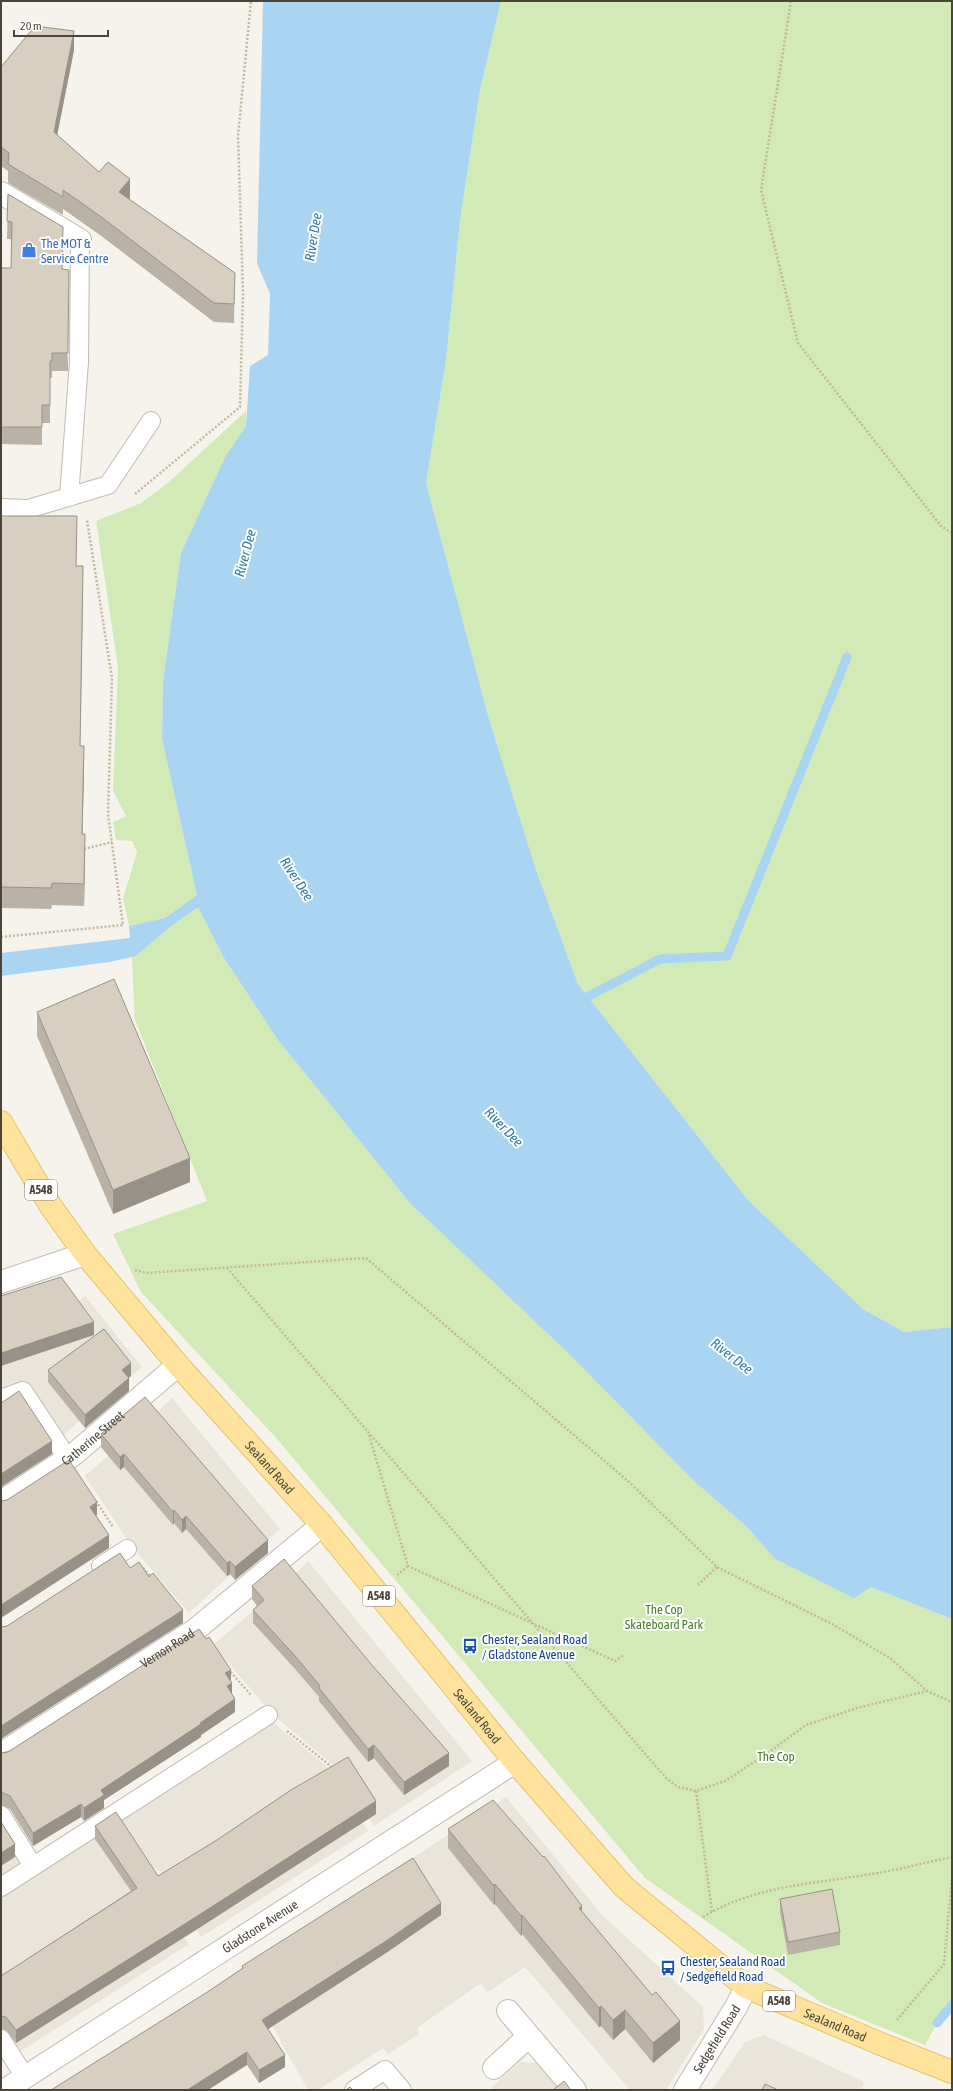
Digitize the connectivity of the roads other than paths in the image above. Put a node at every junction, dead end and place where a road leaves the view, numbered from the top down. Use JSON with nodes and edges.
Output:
{"nodes":[{"id":1,"x":1,"y":193,"type":"edge"},
{"id":2,"x":80,"y":240,"type":"joint"},
{"id":3,"x":150,"y":421,"type":"dead end"},
{"id":4,"x":69,"y":497,"type":"junction"},
{"id":5,"x":1,"y":508,"type":"edge"},
{"id":6,"x":1,"y":1122,"type":"edge"},
{"id":7,"x":85,"y":1254,"type":"junction"},
{"id":8,"x":1,"y":1282,"type":"edge"},
{"id":9,"x":178,"y":1365,"type":"junction"},
{"id":10,"x":1,"y":1399,"type":"edge"},
{"id":11,"x":68,"y":1459,"type":"junction"},
{"id":12,"x":1,"y":1502,"type":"edge"},
{"id":13,"x":322,"y":1525,"type":"junction"},
{"id":14,"x":127,"y":1549,"type":"road end"},
{"id":15,"x":87,"y":1574,"type":"edge"},
{"id":16,"x":268,"y":1715,"type":"road end"},
{"id":17,"x":1,"y":1754,"type":"edge"},
{"id":18,"x":515,"y":1762,"type":"junction"},
{"id":19,"x":1,"y":1815,"type":"edge"},
{"id":20,"x":33,"y":1866,"type":"junction"},
{"id":21,"x":1,"y":1887,"type":"edge"},
{"id":22,"x":746,"y":1987,"type":"junction"},
{"id":23,"x":508,"y":2011,"type":"dead end"},
{"id":24,"x":529,"y":2036,"type":"junction"},
{"id":25,"x":1,"y":2038,"type":"edge"},
{"id":26,"x":494,"y":2068,"type":"dead end"},
{"id":27,"x":952,"y":2072,"type":"edge"},
{"id":28,"x":25,"y":2077,"type":"junction"},
{"id":29,"x":5,"y":2090,"type":"edge"},
{"id":30,"x":354,"y":2090,"type":"edge"},
{"id":31,"x":402,"y":2090,"type":"edge"},
{"id":32,"x":575,"y":2090,"type":"edge"},
{"id":33,"x":685,"y":2090,"type":"edge"}],
"edges":[{"from":1,"to":2,"type":"street"},
{"from":2,"to":4,"type":"lane"},
{"from":3,"to":4,"type":"lane"},
{"from":4,"to":5,"type":"lane"},
{"from":6,"to":7,"type":"main road","number":"A548"},
{"from":7,"to":8,"type":"street"},
{"from":7,"to":9,"type":"main road","name":"Sealand Road","number":"A548"},
{"from":9,"to":11,"type":"street","name":"Catherine Street"},
{"from":9,"to":13,"type":"main road","name":"Sealand Road","number":"A548"},
{"from":10,"to":11,"type":"lane"},
{"from":11,"to":12,"type":"street","name":"Catherine Street"},
{"from":13,"to":17,"type":"street","name":"Vernon Road"},
{"from":13,"to":18,"type":"main road","name":"Sealand Road","number":"A548"},
{"from":14,"to":15,"type":"lane"},
{"from":16,"to":20,"type":"lane"},
{"from":18,"to":22,"type":"main road","name":"Sealand Road","number":"A548"},
{"from":18,"to":28,"type":"street","name":"Gladstone Avenue"},
{"from":19,"to":20,"type":"lane"},
{"from":20,"to":21,"type":"lane"},
{"from":22,"to":27,"type":"main road","name":"Sealand Road","number":"A548"},
{"from":22,"to":33,"type":"street","name":"Sedgefield Road"},
{"from":23,"to":24,"type":"street"},
{"from":24,"to":26,"type":"street"},
{"from":24,"to":32,"type":"street"},
{"from":25,"to":28,"type":"lane"},
{"from":28,"to":29,"type":"street","name":"Gladstone Avenue"},
{"from":30,"to":31,"type":"lane"}]}
